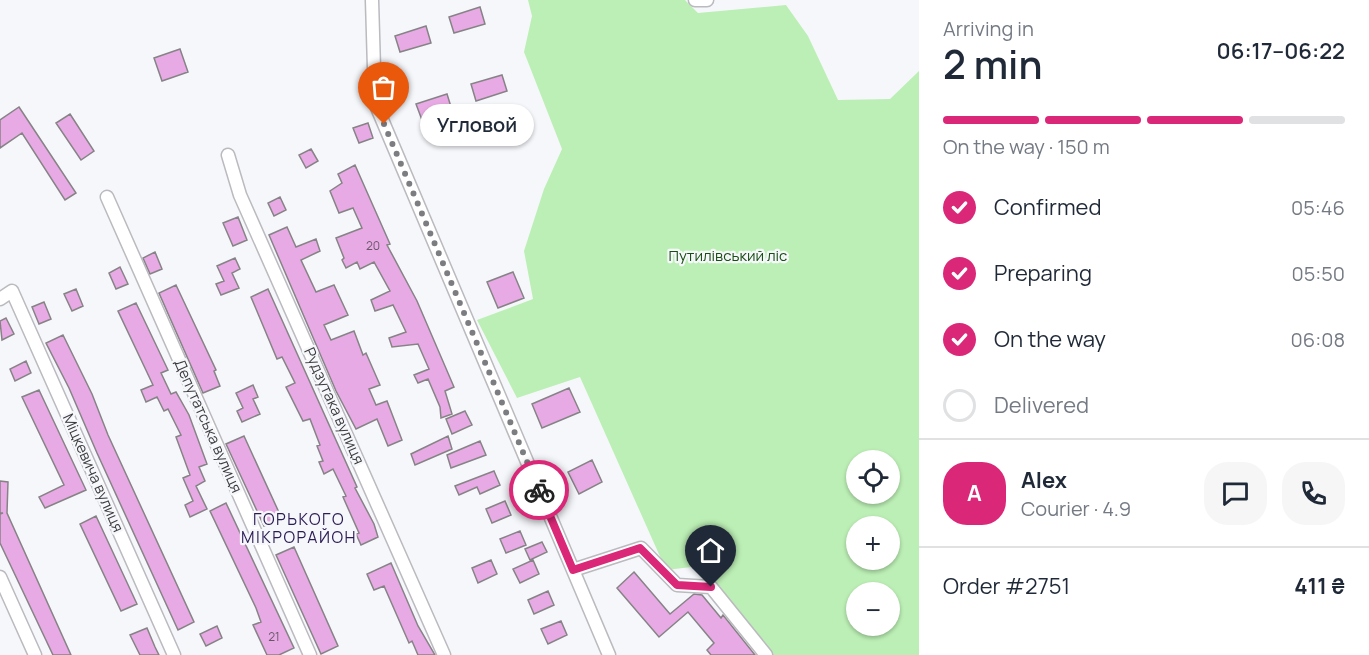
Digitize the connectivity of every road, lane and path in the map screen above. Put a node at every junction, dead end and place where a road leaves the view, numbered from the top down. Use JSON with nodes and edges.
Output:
{"nodes":[{"id":1,"x":372,"y":0,"type":"edge"},
{"id":2,"x":695,"y":0,"type":"edge"},
{"id":3,"x":707,"y":0,"type":"edge"},
{"id":4,"x":228,"y":156,"type":"dead end"},
{"id":5,"x":107,"y":197,"type":"dead end"},
{"id":6,"x":0,"y":299,"type":"edge"},
{"id":7,"x":573,"y":570,"type":"junction"},
{"id":8,"x":0,"y":577,"type":"edge"},
{"id":9,"x":35,"y":655,"type":"edge"},
{"id":10,"x":174,"y":655,"type":"edge"},
{"id":11,"x":310,"y":655,"type":"edge"},
{"id":12,"x":444,"y":655,"type":"edge"},
{"id":13,"x":609,"y":655,"type":"edge"},
{"id":14,"x":766,"y":655,"type":"edge"}],
"edges":[{"from":1,"to":7,"type":"street"},
{"from":2,"to":3,"type":"street"},
{"from":4,"to":12,"type":"street","name":"Рудзутака вулиця"},
{"from":5,"to":11,"type":"street","name":"Депутатська вулиця"},
{"from":6,"to":10,"type":"street","name":"Міцкевича вулиця"},
{"from":7,"to":13,"type":"street"},
{"from":7,"to":14,"type":"street"},
{"from":8,"to":9,"type":"street"}]}
